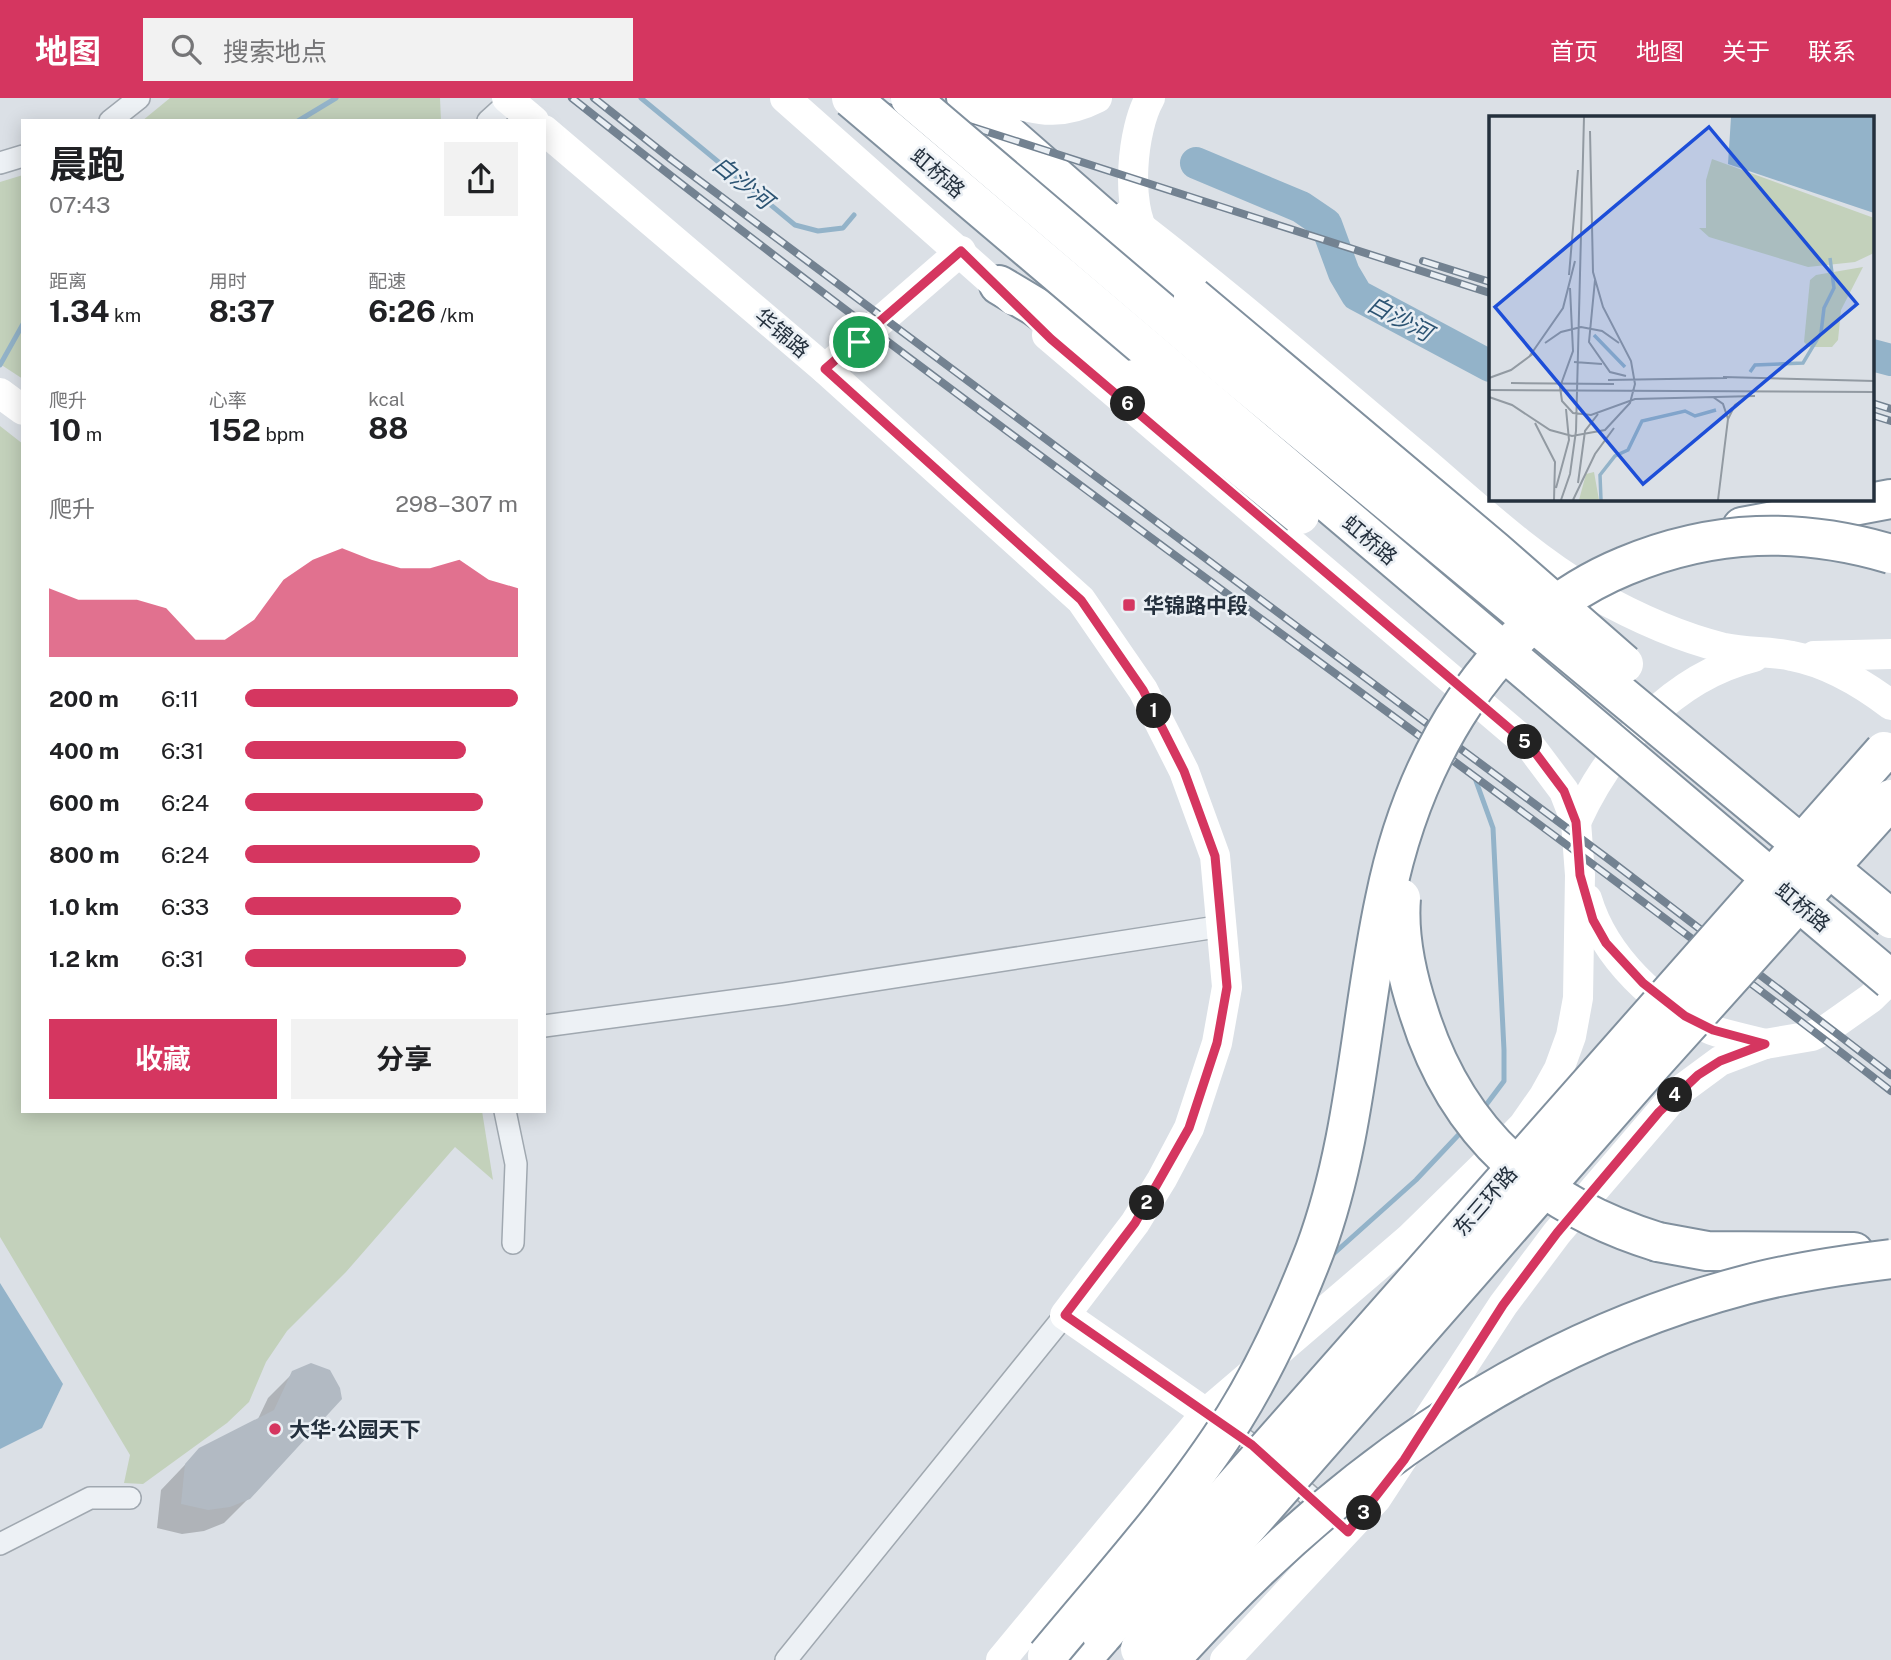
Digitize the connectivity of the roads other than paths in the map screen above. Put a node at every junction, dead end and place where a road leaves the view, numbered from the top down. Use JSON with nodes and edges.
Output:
{"nodes":[{"id":1,"x":139,"y":98,"type":"edge"},
{"id":2,"x":785,"y":98,"type":"edge"},
{"id":3,"x":851,"y":98,"type":"edge"},
{"id":4,"x":910,"y":98,"type":"edge"},
{"id":5,"x":967,"y":98,"type":"edge"},
{"id":6,"x":995,"y":98,"type":"edge"},
{"id":7,"x":1097,"y":98,"type":"edge"},
{"id":8,"x":1150,"y":98,"type":"edge"},
{"id":9,"x":509,"y":99,"type":"edge"},
{"id":10,"x":113,"y":119,"type":"edge"},
{"id":11,"x":490,"y":119,"type":"edge"},
{"id":12,"x":532,"y":119,"type":"edge"},
{"id":13,"x":546,"y":132,"type":"edge"},
{"id":14,"x":21,"y":157,"type":"edge"},
{"id":15,"x":0,"y":163,"type":"edge"},
{"id":16,"x":1140,"y":227,"type":"junction"},
{"id":17,"x":961,"y":251,"type":"junction"},
{"id":18,"x":999,"y":285,"type":"junction"},
{"id":19,"x":1193,"y":297,"type":"junction"},
{"id":20,"x":825,"y":369,"type":"junction"},
{"id":21,"x":1891,"y":499,"type":"edge"},
{"id":22,"x":1686,"y":543,"type":"junction"},
{"id":23,"x":1891,"y":554,"type":"edge"},
{"id":24,"x":1891,"y":654,"type":"edge"},
{"id":25,"x":1762,"y":655,"type":"junction"},
{"id":26,"x":1792,"y":655,"type":"junction"},
{"id":27,"x":1891,"y":705,"type":"edge"},
{"id":28,"x":1891,"y":744,"type":"edge"},
{"id":29,"x":1419,"y":789,"type":"junction"},
{"id":30,"x":1891,"y":799,"type":"edge"},
{"id":31,"x":1576,"y":822,"type":"junction"},
{"id":32,"x":1580,"y":875,"type":"junction"},
{"id":33,"x":1882,"y":912,"type":"edge"},
{"id":34,"x":1223,"y":926,"type":"junction"},
{"id":35,"x":1891,"y":981,"type":"edge"},
{"id":36,"x":546,"y":1026,"type":"edge"},
{"id":37,"x":1765,"y":1044,"type":"junction"},
{"id":38,"x":505,"y":1113,"type":"edge"},
{"id":39,"x":513,"y":1243,"type":"dead end"},
{"id":40,"x":1891,"y":1252,"type":"edge"},
{"id":41,"x":1891,"y":1259,"type":"edge"},
{"id":42,"x":1065,"y":1315,"type":"junction"},
{"id":43,"x":1206,"y":1413,"type":"junction"},
{"id":44,"x":130,"y":1498,"type":"dead end"},
{"id":45,"x":1348,"y":1532,"type":"junction"},
{"id":46,"x":0,"y":1544,"type":"edge"},
{"id":47,"x":1102,"y":1654,"type":"edge"},
{"id":48,"x":786,"y":1660,"type":"edge"},
{"id":49,"x":1002,"y":1660,"type":"edge"},
{"id":50,"x":1225,"y":1660,"type":"edge"}],
"edges":[{"from":1,"to":10,"type":"street"},
{"from":2,"to":17,"type":"main road"},
{"from":3,"to":35,"type":"highway","name":"虹桥路","bridge":true},
{"from":4,"to":33,"type":"highway","name":"虹桥路","bridge":true},
{"from":5,"to":16,"type":"main road"},
{"from":5,"to":19,"type":"highway"},
{"from":6,"to":7,"type":"main road"},
{"from":8,"to":16,"type":"main road"},
{"from":9,"to":11,"type":"street"},
{"from":9,"to":12,"type":"main road"},
{"from":13,"to":20,"type":"main road","name":"华锦路"},
{"from":14,"to":15,"type":"street"},
{"from":16,"to":19,"type":"main road"},
{"from":16,"to":25,"type":"main road"},
{"from":17,"to":18,"type":"main road"},
{"from":17,"to":20,"type":"main road"},
{"from":18,"to":31,"type":"main road"},
{"from":18,"to":35,"type":"highway","bridge":true},
{"from":19,"to":33,"type":"highway","bridge":true},
{"from":20,"to":34,"type":"main road","name":"华锦路"},
{"from":21,"to":22,"type":"highway","bridge":true},
{"from":22,"to":23,"type":"highway","bridge":true},
{"from":22,"to":29,"type":"highway","bridge":true},
{"from":24,"to":26,"type":"main road"},
{"from":25,"to":26,"type":"main road"},
{"from":25,"to":31,"type":"main road"},
{"from":26,"to":27,"type":"main road"},
{"from":28,"to":47,"type":"highway","name":"东三环路","bridge":true},
{"from":29,"to":40,"type":"highway","bridge":true},
{"from":29,"to":47,"type":"highway","bridge":true},
{"from":30,"to":47,"type":"highway","name":"东三环路","bridge":true},
{"from":31,"to":32,"type":"main road"},
{"from":32,"to":37,"type":"main road"},
{"from":32,"to":43,"type":"main road"},
{"from":34,"to":36,"type":"street"},
{"from":34,"to":42,"type":"main road","name":"华锦路"},
{"from":35,"to":37,"type":"main road"},
{"from":37,"to":45,"type":"main road"},
{"from":38,"to":39,"type":"street"},
{"from":41,"to":47,"type":"highway","bridge":true},
{"from":42,"to":43,"type":"main road"},
{"from":42,"to":48,"type":"street"},
{"from":43,"to":45,"type":"street"},
{"from":43,"to":49,"type":"main road"},
{"from":44,"to":46,"type":"street"},
{"from":45,"to":50,"type":"main road"}]}
